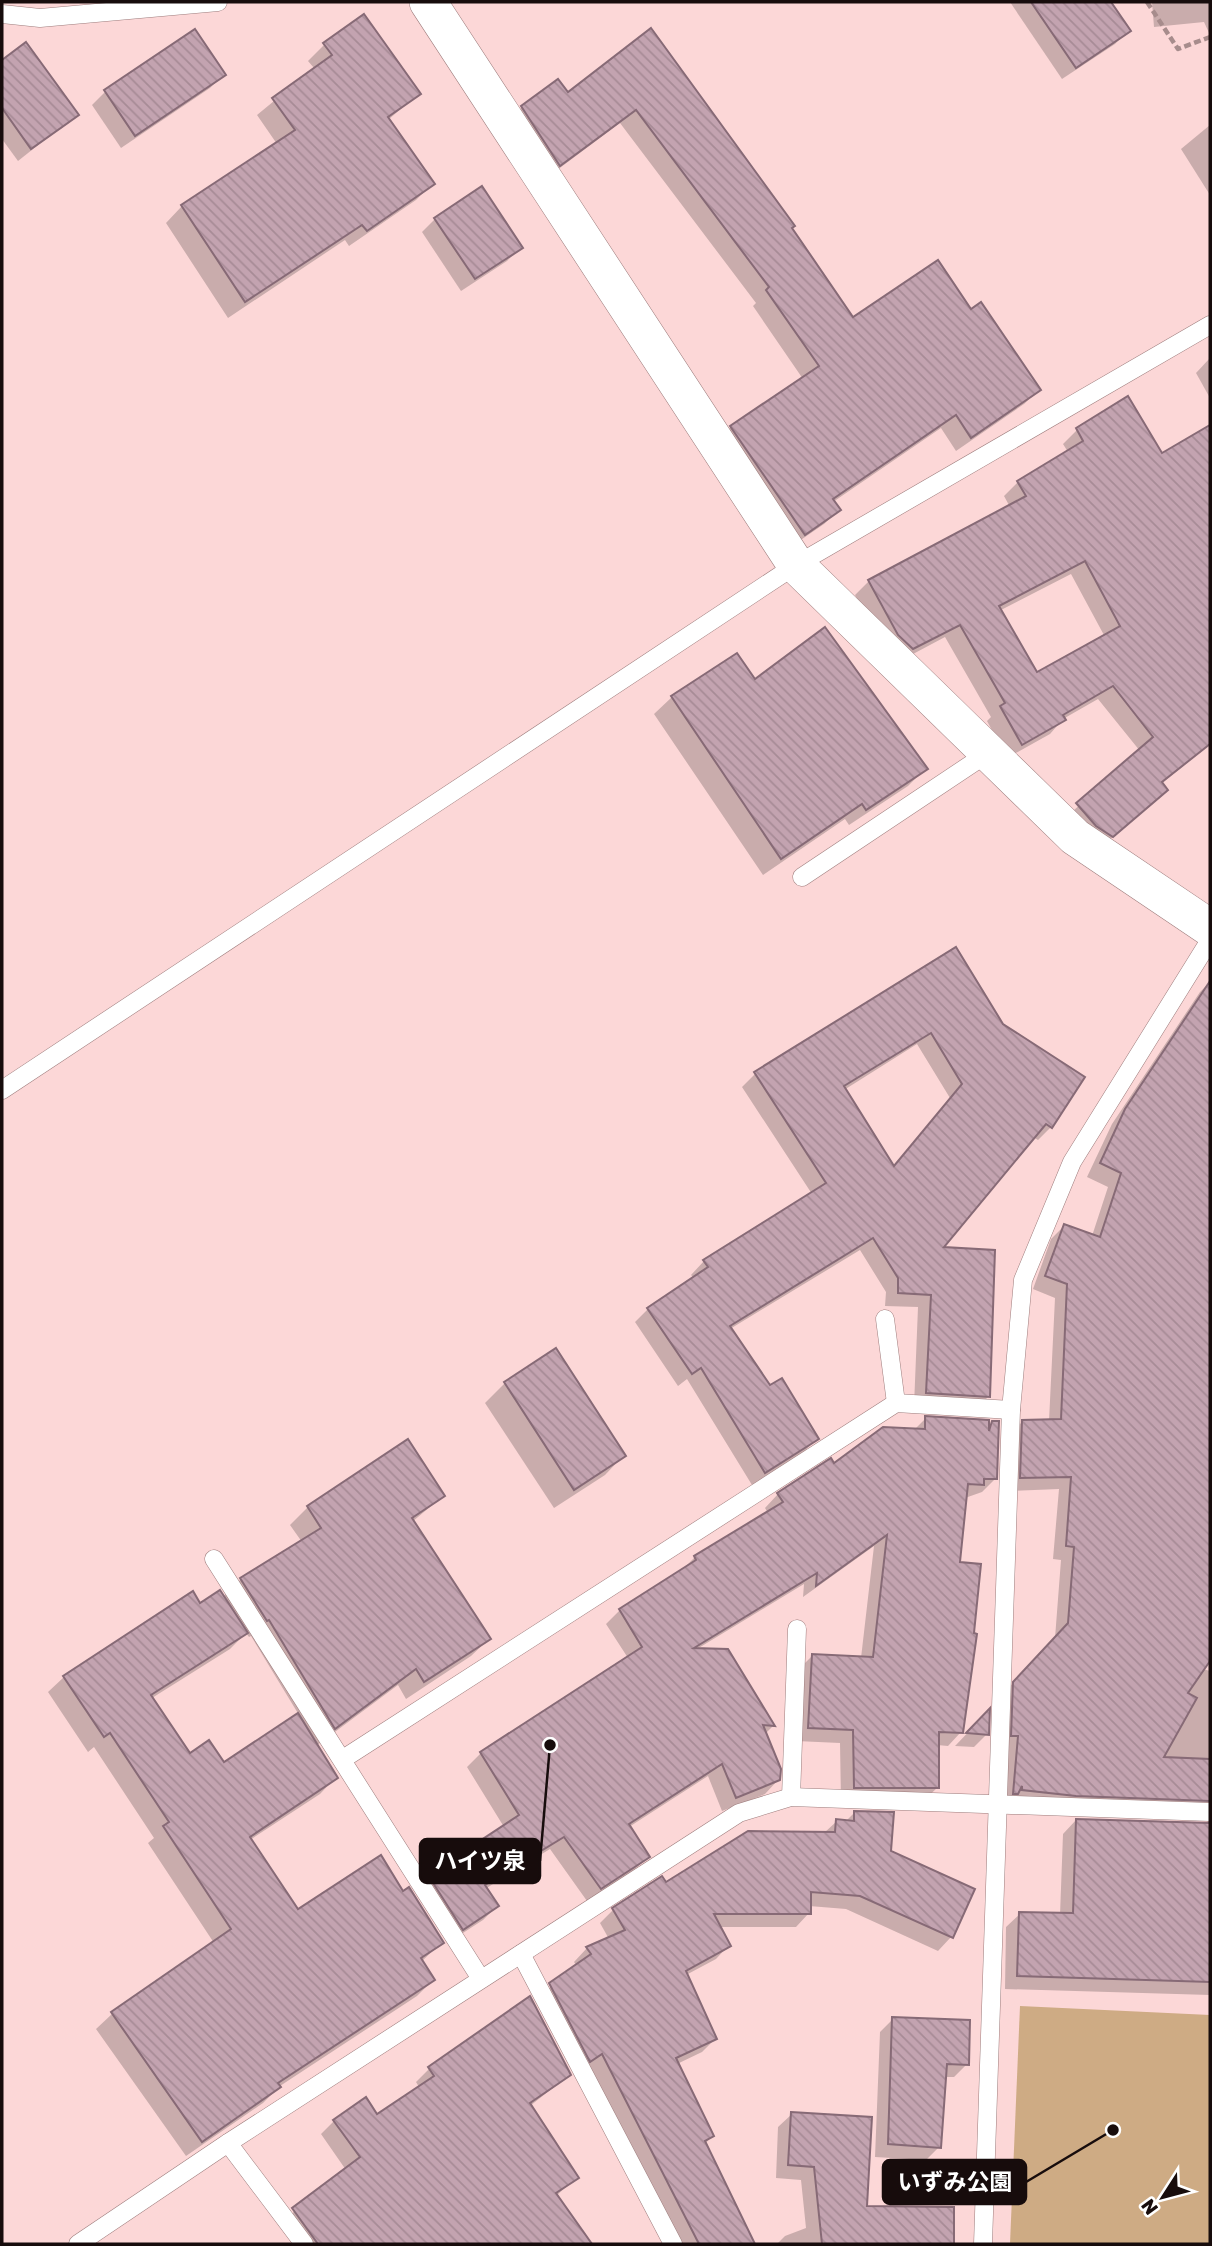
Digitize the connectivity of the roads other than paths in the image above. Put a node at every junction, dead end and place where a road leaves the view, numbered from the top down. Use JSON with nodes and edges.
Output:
{"nodes":[{"id":1,"x":29,"y":2,"type":"edge"},
{"id":2,"x":218,"y":2,"type":"edge"},
{"id":3,"x":428,"y":2,"type":"edge"},
{"id":4,"x":2,"y":14,"type":"edge"},
{"id":5,"x":40,"y":18,"type":"junction"},
{"id":6,"x":1210,"y":325,"type":"edge"},
{"id":7,"x":796,"y":565,"type":"junction"},
{"id":8,"x":988,"y":753,"type":"junction"},
{"id":9,"x":802,"y":877,"type":"dead end"},
{"id":10,"x":1210,"y":929,"type":"edge"},
{"id":11,"x":1210,"y":940,"type":"edge"},
{"id":12,"x":2,"y":1090,"type":"edge"},
{"id":13,"x":885,"y":1319,"type":"dead end"},
{"id":14,"x":896,"y":1403,"type":"junction"},
{"id":15,"x":1011,"y":1410,"type":"junction"},
{"id":16,"x":214,"y":1559,"type":"dead end"},
{"id":17,"x":797,"y":1629,"type":"dead end"},
{"id":18,"x":343,"y":1759,"type":"junction"},
{"id":19,"x":791,"y":1797,"type":"junction"},
{"id":20,"x":999,"y":1805,"type":"junction"},
{"id":21,"x":1210,"y":1812,"type":"edge"},
{"id":22,"x":521,"y":1954,"type":"junction"},
{"id":23,"x":481,"y":1979,"type":"junction"},
{"id":24,"x":229,"y":2143,"type":"junction"},
{"id":25,"x":78,"y":2244,"type":"edge"},
{"id":26,"x":304,"y":2244,"type":"edge"},
{"id":27,"x":673,"y":2244,"type":"edge"},
{"id":28,"x":984,"y":2244,"type":"edge"}],
"edges":[{"from":1,"to":5,"type":"lane"},
{"from":2,"to":5,"type":"lane"},
{"from":3,"to":7,"type":"street"},
{"from":4,"to":5,"type":"lane"},
{"from":6,"to":7,"type":"lane"},
{"from":7,"to":8,"type":"street"},
{"from":7,"to":12,"type":"lane"},
{"from":8,"to":9,"type":"lane"},
{"from":8,"to":10,"type":"street"},
{"from":11,"to":15,"type":"lane"},
{"from":13,"to":14,"type":"lane"},
{"from":14,"to":15,"type":"lane"},
{"from":14,"to":18,"type":"lane"},
{"from":15,"to":20,"type":"lane"},
{"from":16,"to":18,"type":"lane"},
{"from":17,"to":19,"type":"lane"},
{"from":18,"to":23,"type":"lane"},
{"from":19,"to":20,"type":"lane"},
{"from":19,"to":22,"type":"lane"},
{"from":20,"to":21,"type":"lane"},
{"from":20,"to":28,"type":"lane"},
{"from":22,"to":23,"type":"lane"},
{"from":22,"to":27,"type":"lane"},
{"from":23,"to":24,"type":"lane"},
{"from":24,"to":25,"type":"lane"},
{"from":24,"to":26,"type":"lane"}]}
